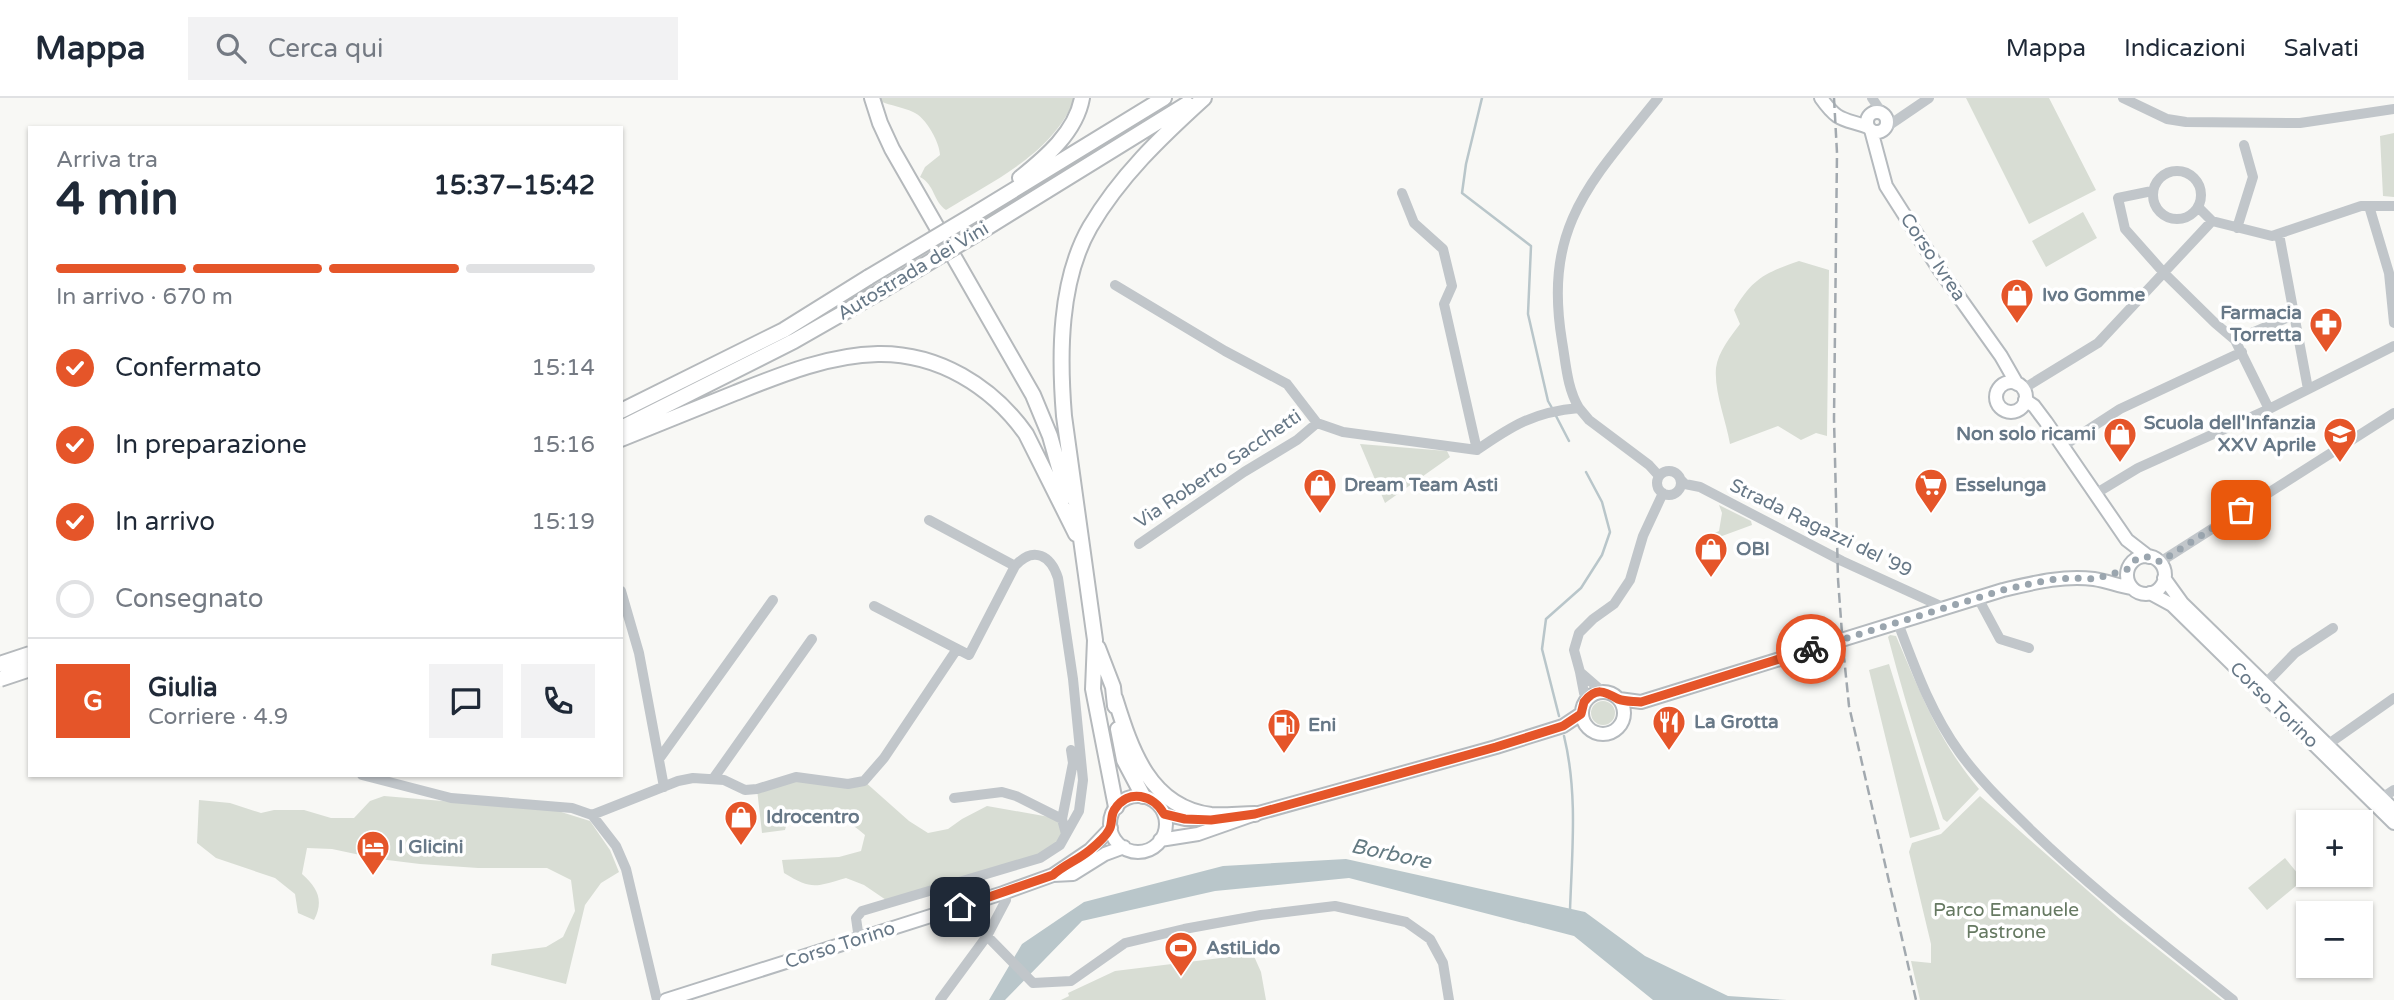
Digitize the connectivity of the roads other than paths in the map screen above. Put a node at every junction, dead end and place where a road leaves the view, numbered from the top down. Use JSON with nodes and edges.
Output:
{"nodes":[{"id":1,"x":872,"y":98,"type":"edge"},
{"id":2,"x":1082,"y":98,"type":"edge"},
{"id":3,"x":1164,"y":98,"type":"edge"},
{"id":4,"x":1195,"y":98,"type":"edge"},
{"id":5,"x":1204,"y":98,"type":"edge"},
{"id":6,"x":1658,"y":98,"type":"edge"},
{"id":7,"x":1821,"y":98,"type":"edge"},
{"id":8,"x":1829,"y":98,"type":"edge"},
{"id":9,"x":1871,"y":98,"type":"edge"},
{"id":10,"x":1928,"y":98,"type":"edge"},
{"id":11,"x":2123,"y":98,"type":"edge"},
{"id":12,"x":2394,"y":109,"type":"edge"},
{"id":13,"x":1877,"y":122,"type":"junction"},
{"id":14,"x":2244,"y":145,"type":"dead end"},
{"id":15,"x":2152,"y":191,"type":"junction"},
{"id":16,"x":1402,"y":193,"type":"dead end"},
{"id":17,"x":2369,"y":206,"type":"junction"},
{"id":18,"x":2394,"y":206,"type":"edge"},
{"id":19,"x":2198,"y":207,"type":"junction"},
{"id":20,"x":973,"y":215,"type":"junction"},
{"id":21,"x":2212,"y":221,"type":"junction"},
{"id":22,"x":2237,"y":228,"type":"junction"},
{"id":23,"x":2279,"y":234,"type":"junction"},
{"id":24,"x":2164,"y":273,"type":"junction"},
{"id":25,"x":1115,"y":285,"type":"dead end"},
{"id":26,"x":2296,"y":314,"type":"junction"},
{"id":27,"x":2394,"y":323,"type":"edge"},
{"id":28,"x":2235,"y":340,"type":"junction"},
{"id":29,"x":2394,"y":346,"type":"edge"},
{"id":30,"x":2242,"y":352,"type":"junction"},
{"id":31,"x":2001,"y":356,"type":"junction"},
{"id":32,"x":1999,"y":388,"type":"junction"},
{"id":33,"x":2308,"y":389,"type":"junction"},
{"id":34,"x":2021,"y":395,"type":"junction"},
{"id":35,"x":1573,"y":409,"type":"junction"},
{"id":36,"x":2269,"y":409,"type":"junction"},
{"id":37,"x":623,"y":410,"type":"edge"},
{"id":38,"x":2394,"y":413,"type":"edge"},
{"id":39,"x":1317,"y":422,"type":"junction"},
{"id":40,"x":623,"y":427,"type":"edge"},
{"id":41,"x":623,"y":438,"type":"edge"},
{"id":42,"x":2063,"y":446,"type":"junction"},
{"id":43,"x":1477,"y":450,"type":"junction"},
{"id":44,"x":1659,"y":476,"type":"junction"},
{"id":45,"x":1681,"y":480,"type":"junction"},
{"id":46,"x":1663,"y":494,"type":"junction"},
{"id":47,"x":2095,"y":494,"type":"junction"},
{"id":48,"x":929,"y":520,"type":"dead end"},
{"id":49,"x":2127,"y":540,"type":"junction"},
{"id":50,"x":1081,"y":544,"type":"junction"},
{"id":51,"x":1139,"y":544,"type":"dead end"},
{"id":52,"x":2154,"y":559,"type":"junction"},
{"id":53,"x":2130,"y":565,"type":"junction"},
{"id":54,"x":1015,"y":566,"type":"junction"},
{"id":55,"x":2164,"y":578,"type":"junction"},
{"id":56,"x":2095,"y":579,"type":"junction"},
{"id":57,"x":2132,"y":588,"type":"junction"},
{"id":58,"x":2150,"y":593,"type":"junction"},
{"id":59,"x":1978,"y":597,"type":"junction"},
{"id":60,"x":623,"y":598,"type":"edge"},
{"id":61,"x":774,"y":600,"type":"dead end"},
{"id":62,"x":874,"y":606,"type":"dead end"},
{"id":63,"x":1945,"y":608,"type":"junction"},
{"id":64,"x":1898,"y":622,"type":"junction"},
{"id":65,"x":2333,"y":628,"type":"dead end"},
{"id":66,"x":812,"y":639,"type":"dead end"},
{"id":67,"x":1095,"y":640,"type":"junction"},
{"id":68,"x":957,"y":649,"type":"junction"},
{"id":69,"x":2029,"y":649,"type":"dead end"},
{"id":70,"x":28,"y":655,"type":"edge"},
{"id":71,"x":0,"y":658,"type":"edge"},
{"id":72,"x":0,"y":664,"type":"edge"},
{"id":73,"x":28,"y":670,"type":"edge"},
{"id":74,"x":1580,"y":672,"type":"junction"},
{"id":75,"x":28,"y":674,"type":"edge"},
{"id":76,"x":0,"y":679,"type":"edge"},
{"id":77,"x":2265,"y":684,"type":"junction"},
{"id":78,"x":1603,"y":692,"type":"junction"},
{"id":79,"x":1115,"y":698,"type":"junction"},
{"id":80,"x":1588,"y":698,"type":"junction"},
{"id":81,"x":2394,"y":698,"type":"edge"},
{"id":82,"x":1619,"y":699,"type":"junction"},
{"id":83,"x":1641,"y":702,"type":"junction"},
{"id":84,"x":1581,"y":714,"type":"junction"},
{"id":85,"x":1624,"y":716,"type":"junction"},
{"id":86,"x":1563,"y":726,"type":"junction"},
{"id":87,"x":1587,"y":728,"type":"junction"},
{"id":88,"x":2327,"y":745,"type":"junction"},
{"id":89,"x":1071,"y":750,"type":"dead end"},
{"id":90,"x":659,"y":759,"type":"junction"},
{"id":91,"x":370,"y":777,"type":"edge"},
{"id":92,"x":713,"y":779,"type":"junction"},
{"id":93,"x":664,"y":787,"type":"junction"},
{"id":94,"x":2394,"y":790,"type":"edge"},
{"id":95,"x":1143,"y":796,"type":"junction"},
{"id":96,"x":2382,"y":798,"type":"junction"},
{"id":97,"x":954,"y":799,"type":"dead end"},
{"id":98,"x":1116,"y":807,"type":"junction"},
{"id":99,"x":2394,"y":810,"type":"edge"},
{"id":100,"x":1164,"y":814,"type":"junction"},
{"id":101,"x":1255,"y":814,"type":"junction"},
{"id":102,"x":592,"y":815,"type":"junction"},
{"id":103,"x":1062,"y":819,"type":"junction"},
{"id":104,"x":2394,"y":823,"type":"edge"},
{"id":105,"x":1111,"y":828,"type":"junction"},
{"id":106,"x":1066,"y":834,"type":"junction"},
{"id":107,"x":1160,"y":840,"type":"junction"},
{"id":108,"x":1124,"y":847,"type":"junction"},
{"id":109,"x":1053,"y":875,"type":"junction"},
{"id":110,"x":1003,"y":893,"type":"junction"},
{"id":111,"x":987,"y":936,"type":"junction"},
{"id":112,"x":859,"y":939,"type":"junction"},
{"id":113,"x":657,"y":1000,"type":"edge"},
{"id":114,"x":666,"y":1000,"type":"edge"},
{"id":115,"x":940,"y":1000,"type":"edge"},
{"id":116,"x":1449,"y":1000,"type":"edge"},
{"id":117,"x":2233,"y":1000,"type":"edge"}],
"edges":[{"from":1,"to":50,"type":"highway"},
{"from":2,"to":20,"type":"highway"},
{"from":3,"to":20,"type":"highway","name":"Autostrada dei Vini"},
{"from":4,"to":40,"type":"highway","name":"Autostrada dei Vini","bridge":true},
{"from":5,"to":50,"type":"highway"},
{"from":6,"to":35,"type":"street"},
{"from":7,"to":13,"type":"main road"},
{"from":8,"to":13,"type":"main road"},
{"from":9,"to":13,"type":"street"},
{"from":10,"to":13,"type":"street"},
{"from":11,"to":12,"type":"street"},
{"from":13,"to":31,"type":"main road","name":"Corso Ivrea"},
{"from":14,"to":22,"type":"street"},
{"from":15,"to":19,"type":"street"},
{"from":15,"to":19,"type":"street"},
{"from":15,"to":24,"type":"street"},
{"from":16,"to":43,"type":"street"},
{"from":17,"to":18,"type":"street"},
{"from":17,"to":23,"type":"street"},
{"from":17,"to":27,"type":"street"},
{"from":19,"to":21,"type":"street"},
{"from":20,"to":37,"type":"highway","name":"Autostrada dei Vini","bridge":true},
{"from":21,"to":22,"type":"street"},
{"from":21,"to":24,"type":"street"},
{"from":22,"to":23,"type":"street"},
{"from":23,"to":26,"type":"street"},
{"from":24,"to":28,"type":"street"},
{"from":24,"to":34,"type":"street"},
{"from":25,"to":39,"type":"street"},
{"from":26,"to":28,"type":"street"},
{"from":26,"to":33,"type":"street"},
{"from":28,"to":30,"type":"street"},
{"from":29,"to":33,"type":"street"},
{"from":30,"to":36,"type":"street"},
{"from":30,"to":42,"type":"street"},
{"from":31,"to":32,"type":"main road"},
{"from":31,"to":34,"type":"main road","name":"Corso Ivrea"},
{"from":32,"to":34,"type":"main road"},
{"from":32,"to":34,"type":"main road"},
{"from":33,"to":36,"type":"street"},
{"from":34,"to":42,"type":"main road"},
{"from":35,"to":43,"type":"street"},
{"from":35,"to":44,"type":"street"},
{"from":36,"to":47,"type":"street"},
{"from":38,"to":52,"type":"street"},
{"from":39,"to":43,"type":"street"},
{"from":39,"to":51,"type":"street","name":"Via Roberto Sacchetti"},
{"from":41,"to":50,"type":"highway"},
{"from":42,"to":47,"type":"main road"},
{"from":44,"to":45,"type":"street"},
{"from":44,"to":46,"type":"street"},
{"from":45,"to":46,"type":"street"},
{"from":45,"to":63,"type":"street","name":"Strada Ragazzi del '99"},
{"from":46,"to":74,"type":"street"},
{"from":47,"to":49,"type":"main road"},
{"from":48,"to":54,"type":"street"},
{"from":49,"to":52,"type":"main road"},
{"from":49,"to":53,"type":"main road"},
{"from":50,"to":67,"type":"highway"},
{"from":52,"to":53,"type":"main road"},
{"from":52,"to":55,"type":"main road"},
{"from":53,"to":56,"type":"main road","name":"Corso Torino"},
{"from":53,"to":57,"type":"main road"},
{"from":54,"to":68,"type":"street"},
{"from":54,"to":106,"type":"street"},
{"from":55,"to":58,"type":"main road"},
{"from":55,"to":77,"type":"main road","name":"Corso Torino"},
{"from":56,"to":57,"type":"main road","name":"Corso Torino"},
{"from":56,"to":59,"type":"main road","name":"Corso Torino"},
{"from":57,"to":58,"type":"main road"},
{"from":58,"to":104,"type":"main road","name":"Corso Torino"},
{"from":59,"to":63,"type":"main road","name":"Corso Torino"},
{"from":59,"to":69,"type":"street"},
{"from":60,"to":90,"type":"street"},
{"from":61,"to":90,"type":"street"},
{"from":62,"to":68,"type":"street"},
{"from":63,"to":64,"type":"main road","name":"Corso Torino"},
{"from":64,"to":83,"type":"main road","name":"Corso Torino"},
{"from":64,"to":117,"type":"street"},
{"from":65,"to":77,"type":"street"},
{"from":66,"to":92,"type":"street"},
{"from":67,"to":79,"type":"highway"},
{"from":67,"to":98,"type":"highway"},
{"from":68,"to":92,"type":"street"},
{"from":70,"to":72,"type":"highway","bridge":true},
{"from":71,"to":75,"type":"street"},
{"from":73,"to":76,"type":"highway","bridge":true},
{"from":74,"to":78,"type":"street"},
{"from":74,"to":80,"type":"street"},
{"from":77,"to":88,"type":"main road","name":"Corso Torino"},
{"from":78,"to":80,"type":"main road"},
{"from":78,"to":82,"type":"main road","name":"Corso Torino"},
{"from":79,"to":95,"type":"highway"},
{"from":79,"to":101,"type":"highway"},
{"from":80,"to":84,"type":"main road"},
{"from":81,"to":88,"type":"street"},
{"from":82,"to":83,"type":"main road","name":"Corso Torino"},
{"from":82,"to":85,"type":"main road"},
{"from":83,"to":85,"type":"main road","name":"Corso Torino"},
{"from":84,"to":86,"type":"main road","name":"Corso Torino"},
{"from":84,"to":87,"type":"main road"},
{"from":85,"to":87,"type":"main road","name":"Corso Torino"},
{"from":86,"to":87,"type":"main road","name":"Corso Torino"},
{"from":86,"to":101,"type":"main road","name":"Corso Torino"},
{"from":88,"to":96,"type":"main road","name":"Corso Torino"},
{"from":89,"to":103,"type":"street"},
{"from":90,"to":93,"type":"street"},
{"from":91,"to":102,"type":"street"},
{"from":92,"to":93,"type":"street"},
{"from":93,"to":102,"type":"street"},
{"from":94,"to":96,"type":"street"},
{"from":95,"to":98,"type":"main road"},
{"from":95,"to":100,"type":"main road"},
{"from":96,"to":99,"type":"main road","name":"Corso Torino"},
{"from":97,"to":103,"type":"street"},
{"from":98,"to":105,"type":"main road"},
{"from":100,"to":101,"type":"main road","name":"Corso Torino"},
{"from":100,"to":107,"type":"main road"},
{"from":101,"to":107,"type":"main road","name":"Corso Torino"},
{"from":102,"to":113,"type":"street"},
{"from":103,"to":106,"type":"street"},
{"from":105,"to":108,"type":"main road"},
{"from":105,"to":109,"type":"main road","name":"Corso Torino"},
{"from":106,"to":112,"type":"street"},
{"from":107,"to":108,"type":"main road","name":"Corso Torino"},
{"from":108,"to":109,"type":"main road","name":"Corso Torino"},
{"from":109,"to":110,"type":"main road","name":"Corso Torino"},
{"from":110,"to":111,"type":"street"},
{"from":110,"to":112,"type":"main road","name":"Corso Torino"},
{"from":111,"to":115,"type":"street"},
{"from":111,"to":116,"type":"street"},
{"from":112,"to":114,"type":"main road","name":"Corso Torino"}]}
